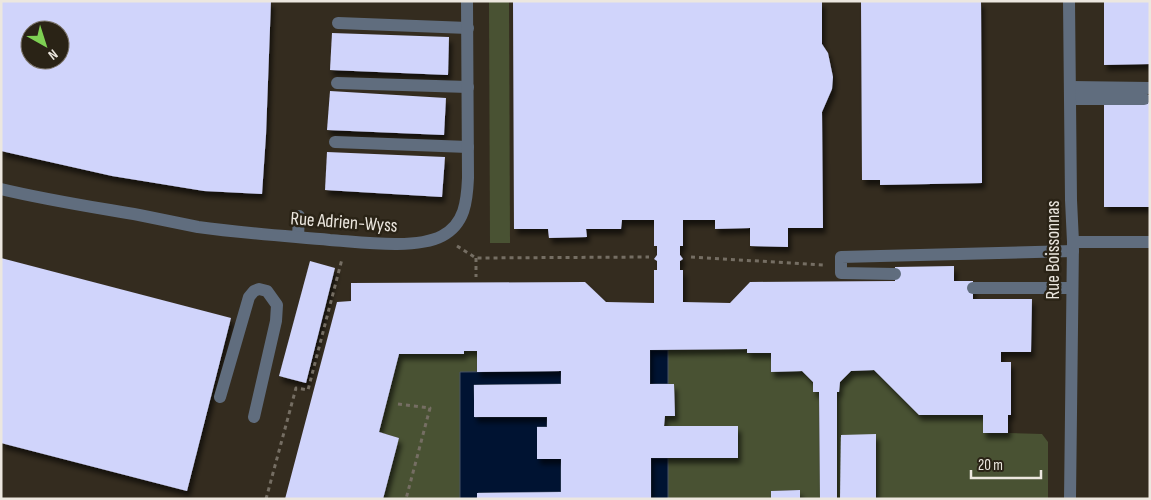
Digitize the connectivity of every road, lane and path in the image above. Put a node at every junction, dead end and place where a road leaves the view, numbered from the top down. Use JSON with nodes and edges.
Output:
{"nodes":[{"id":1,"x":468,"y":1,"type":"edge"},
{"id":2,"x":1069,"y":1,"type":"edge"},
{"id":3,"x":338,"y":23,"type":"dead end"},
{"id":4,"x":468,"y":28,"type":"junction"},
{"id":5,"x":337,"y":83,"type":"dead end"},
{"id":6,"x":468,"y":88,"type":"junction"},
{"id":7,"x":1071,"y":93,"type":"junction"},
{"id":8,"x":1147,"y":93,"type":"edge"},
{"id":9,"x":335,"y":142,"type":"dead end"},
{"id":10,"x":468,"y":147,"type":"junction"},
{"id":11,"x":1,"y":189,"type":"edge"},
{"id":12,"x":299,"y":216,"type":"dead end"},
{"id":13,"x":442,"y":236,"type":"junction"},
{"id":14,"x":298,"y":237,"type":"junction"},
{"id":15,"x":346,"y":241,"type":"junction"},
{"id":16,"x":1150,"y":242,"type":"edge"},
{"id":17,"x":1073,"y":246,"type":"junction"},
{"id":18,"x":649,"y":257,"type":"dead end"},
{"id":19,"x":691,"y":257,"type":"dead end"},
{"id":20,"x":476,"y":258,"type":"junction"},
{"id":21,"x":841,"y":266,"type":"junction"},
{"id":22,"x":895,"y":274,"type":"dead end"},
{"id":23,"x":476,"y":277,"type":"dead end"},
{"id":24,"x":974,"y":288,"type":"dead end"},
{"id":25,"x":1072,"y":288,"type":"junction"},
{"id":26,"x":220,"y":397,"type":"dead end"},
{"id":27,"x":398,"y":404,"type":"dead end"},
{"id":28,"x":254,"y":417,"type":"dead end"},
{"id":29,"x":266,"y":499,"type":"edge"},
{"id":30,"x":406,"y":499,"type":"edge"},
{"id":31,"x":1070,"y":499,"type":"edge"}],
"edges":[{"from":1,"to":4,"type":"street","name":"Rue Adrien-Wyss"},
{"from":2,"to":7,"type":"street","name":"Rue Boissonnas"},
{"from":3,"to":4,"type":"street"},
{"from":4,"to":6,"type":"street","name":"Rue Adrien-Wyss"},
{"from":5,"to":6,"type":"street"},
{"from":6,"to":10,"type":"street","name":"Rue Adrien-Wyss"},
{"from":7,"to":8,"type":"street"},
{"from":7,"to":17,"type":"street","name":"Rue Boissonnas"},
{"from":9,"to":10,"type":"street"},
{"from":10,"to":13,"type":"street","name":"Rue Adrien-Wyss"},
{"from":11,"to":14,"type":"street","name":"Rue Adrien-Wyss"},
{"from":12,"to":14,"type":"street"},
{"from":13,"to":15,"type":"street","name":"Rue Adrien-Wyss"},
{"from":13,"to":20,"type":"path"},
{"from":14,"to":15,"type":"street","name":"Rue Adrien-Wyss"},
{"from":15,"to":29,"type":"path"},
{"from":16,"to":17,"type":"street"},
{"from":17,"to":21,"type":"street"},
{"from":17,"to":25,"type":"street","name":"Rue Boissonnas"},
{"from":18,"to":20,"type":"path"},
{"from":19,"to":21,"type":"path"},
{"from":20,"to":23,"type":"path"},
{"from":21,"to":22,"type":"street"},
{"from":24,"to":25,"type":"street"},
{"from":25,"to":31,"type":"street","name":"Rue Boissonnas"},
{"from":26,"to":28,"type":"street"},
{"from":27,"to":30,"type":"path"}]}
